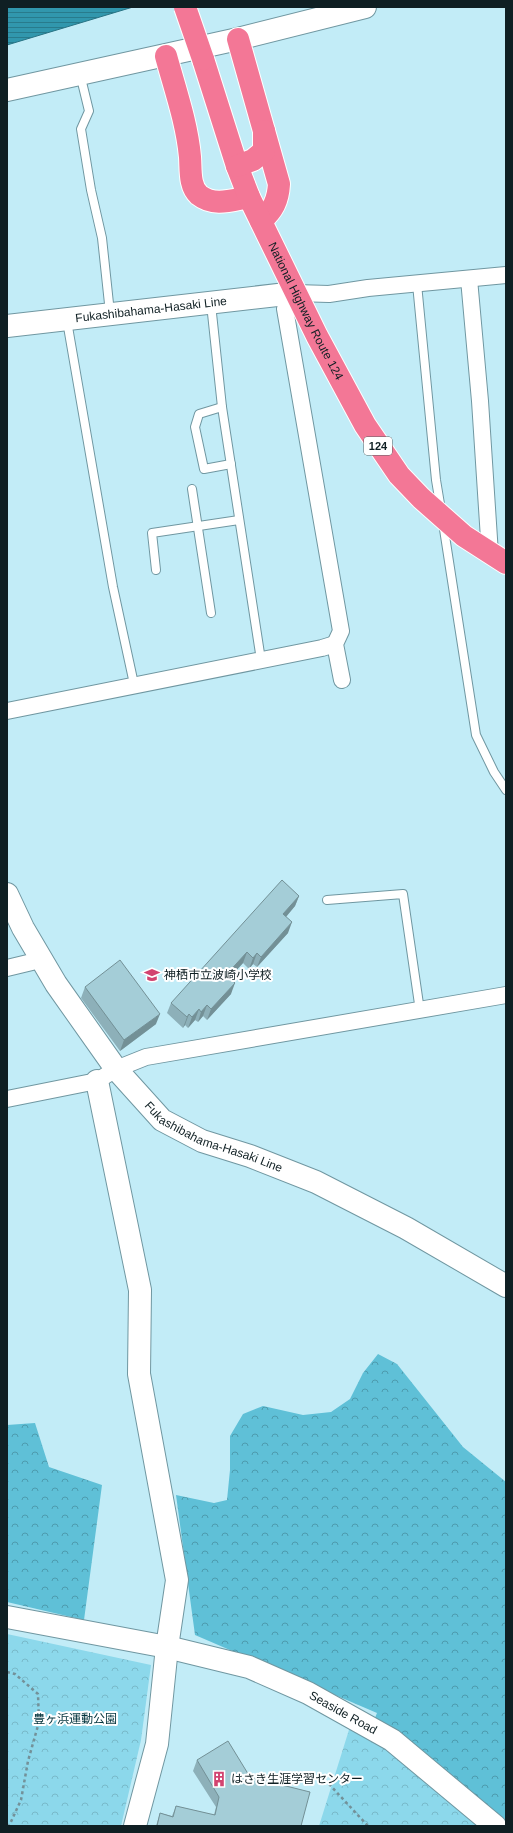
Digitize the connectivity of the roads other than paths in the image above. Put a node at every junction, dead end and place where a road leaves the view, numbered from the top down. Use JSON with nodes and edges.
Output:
{"nodes":[{"id":1,"x":185,"y":7,"type":"edge"},
{"id":2,"x":365,"y":7,"type":"edge"},
{"id":3,"x":238,"y":39,"type":"junction"},
{"id":4,"x":166,"y":56,"type":"junction"},
{"id":5,"x":80,"y":74,"type":"junction"},
{"id":6,"x":7,"y":90,"type":"edge"},
{"id":7,"x":264,"y":130,"type":"junction"},
{"id":8,"x":237,"y":166,"type":"junction"},
{"id":9,"x":249,"y":197,"type":"junction"},
{"id":10,"x":261,"y":221,"type":"junction"},
{"id":11,"x":506,"y":275,"type":"edge"},
{"id":12,"x":469,"y":279,"type":"junction"},
{"id":13,"x":417,"y":284,"type":"junction"},
{"id":14,"x":295,"y":293,"type":"junction"},
{"id":15,"x":211,"y":302,"type":"junction"},
{"id":16,"x":110,"y":314,"type":"junction"},
{"id":17,"x":67,"y":319,"type":"junction"},
{"id":18,"x":7,"y":326,"type":"edge"},
{"id":19,"x":222,"y":407,"type":"junction"},
{"id":20,"x":231,"y":464,"type":"junction"},
{"id":21,"x":192,"y":489,"type":"dead end"},
{"id":22,"x":442,"y":517,"type":"junction"},
{"id":23,"x":239,"y":520,"type":"junction"},
{"id":24,"x":198,"y":526,"type":"junction"},
{"id":25,"x":498,"y":558,"type":"edge"},
{"id":26,"x":156,"y":570,"type":"dead end"},
{"id":27,"x":211,"y":614,"type":"dead end"},
{"id":28,"x":335,"y":644,"type":"junction"},
{"id":29,"x":261,"y":660,"type":"junction"},
{"id":30,"x":342,"y":680,"type":"dead end"},
{"id":31,"x":134,"y":684,"type":"junction"},
{"id":32,"x":7,"y":711,"type":"edge"},
{"id":33,"x":506,"y":790,"type":"edge"},
{"id":34,"x":7,"y":894,"type":"edge"},
{"id":35,"x":326,"y":900,"type":"dead end"},
{"id":36,"x":40,"y":957,"type":"junction"},
{"id":37,"x":7,"y":968,"type":"edge"},
{"id":38,"x":506,"y":995,"type":"edge"},
{"id":39,"x":420,"y":1010,"type":"junction"},
{"id":40,"x":116,"y":1069,"type":"junction"},
{"id":41,"x":97,"y":1081,"type":"junction"},
{"id":42,"x":7,"y":1098,"type":"edge"},
{"id":43,"x":506,"y":1286,"type":"edge"},
{"id":44,"x":7,"y":1618,"type":"edge"},
{"id":45,"x":167,"y":1647,"type":"junction"},
{"id":46,"x":135,"y":1826,"type":"edge"},
{"id":47,"x":495,"y":1826,"type":"edge"}],
"edges":[{"from":1,"to":8,"type":"highway","name":"National Highway Route 124","number":"124","bridge":true},
{"from":2,"to":3,"type":"street"},
{"from":3,"to":4,"type":"street"},
{"from":3,"to":7,"type":"highway"},
{"from":4,"to":5,"type":"street"},
{"from":4,"to":9,"type":"highway"},
{"from":5,"to":6,"type":"street"},
{"from":5,"to":16,"type":"lane"},
{"from":7,"to":8,"type":"highway"},
{"from":7,"to":10,"type":"highway"},
{"from":8,"to":9,"type":"highway","name":"National Highway Route 124","number":"124"},
{"from":9,"to":10,"type":"highway","name":"National Highway Route 124","number":"124"},
{"from":10,"to":14,"type":"highway","name":"National Highway Route 124","number":"124"},
{"from":11,"to":12,"type":"street"},
{"from":12,"to":13,"type":"street"},
{"from":12,"to":25,"type":"street"},
{"from":13,"to":14,"type":"street"},
{"from":13,"to":22,"type":"lane"},
{"from":14,"to":15,"type":"street","name":"Fukashibahama-Hasaki Line"},
{"from":14,"to":22,"type":"highway","name":"National Highway Route 124","number":"124"},
{"from":14,"to":28,"type":"street"},
{"from":15,"to":16,"type":"street","name":"Fukashibahama-Hasaki Line"},
{"from":15,"to":19,"type":"lane"},
{"from":16,"to":17,"type":"street","name":"Fukashibahama-Hasaki Line"},
{"from":17,"to":18,"type":"street","name":"Fukashibahama-Hasaki Line"},
{"from":17,"to":31,"type":"lane"},
{"from":19,"to":20,"type":"lane"},
{"from":19,"to":20,"type":"lane"},
{"from":20,"to":23,"type":"lane"},
{"from":21,"to":24,"type":"lane"},
{"from":22,"to":25,"type":"highway","name":"National Highway Route 124","number":"124"},
{"from":22,"to":33,"type":"lane"},
{"from":23,"to":24,"type":"lane"},
{"from":23,"to":29,"type":"lane"},
{"from":24,"to":26,"type":"lane"},
{"from":24,"to":27,"type":"lane"},
{"from":28,"to":29,"type":"street"},
{"from":28,"to":30,"type":"street"},
{"from":29,"to":31,"type":"street"},
{"from":31,"to":32,"type":"street"},
{"from":34,"to":36,"type":"street","name":"Fukashibahama-Hasaki Line"},
{"from":35,"to":39,"type":"lane"},
{"from":36,"to":37,"type":"street"},
{"from":36,"to":40,"type":"street","name":"Fukashibahama-Hasaki Line"},
{"from":38,"to":39,"type":"street"},
{"from":39,"to":40,"type":"street"},
{"from":40,"to":41,"type":"street"},
{"from":40,"to":43,"type":"street","name":"Fukashibahama-Hasaki Line"},
{"from":41,"to":42,"type":"street"},
{"from":41,"to":45,"type":"street"},
{"from":44,"to":45,"type":"street","name":"Seaside Road"},
{"from":45,"to":46,"type":"street"},
{"from":45,"to":47,"type":"street","name":"Seaside Road"}]}
